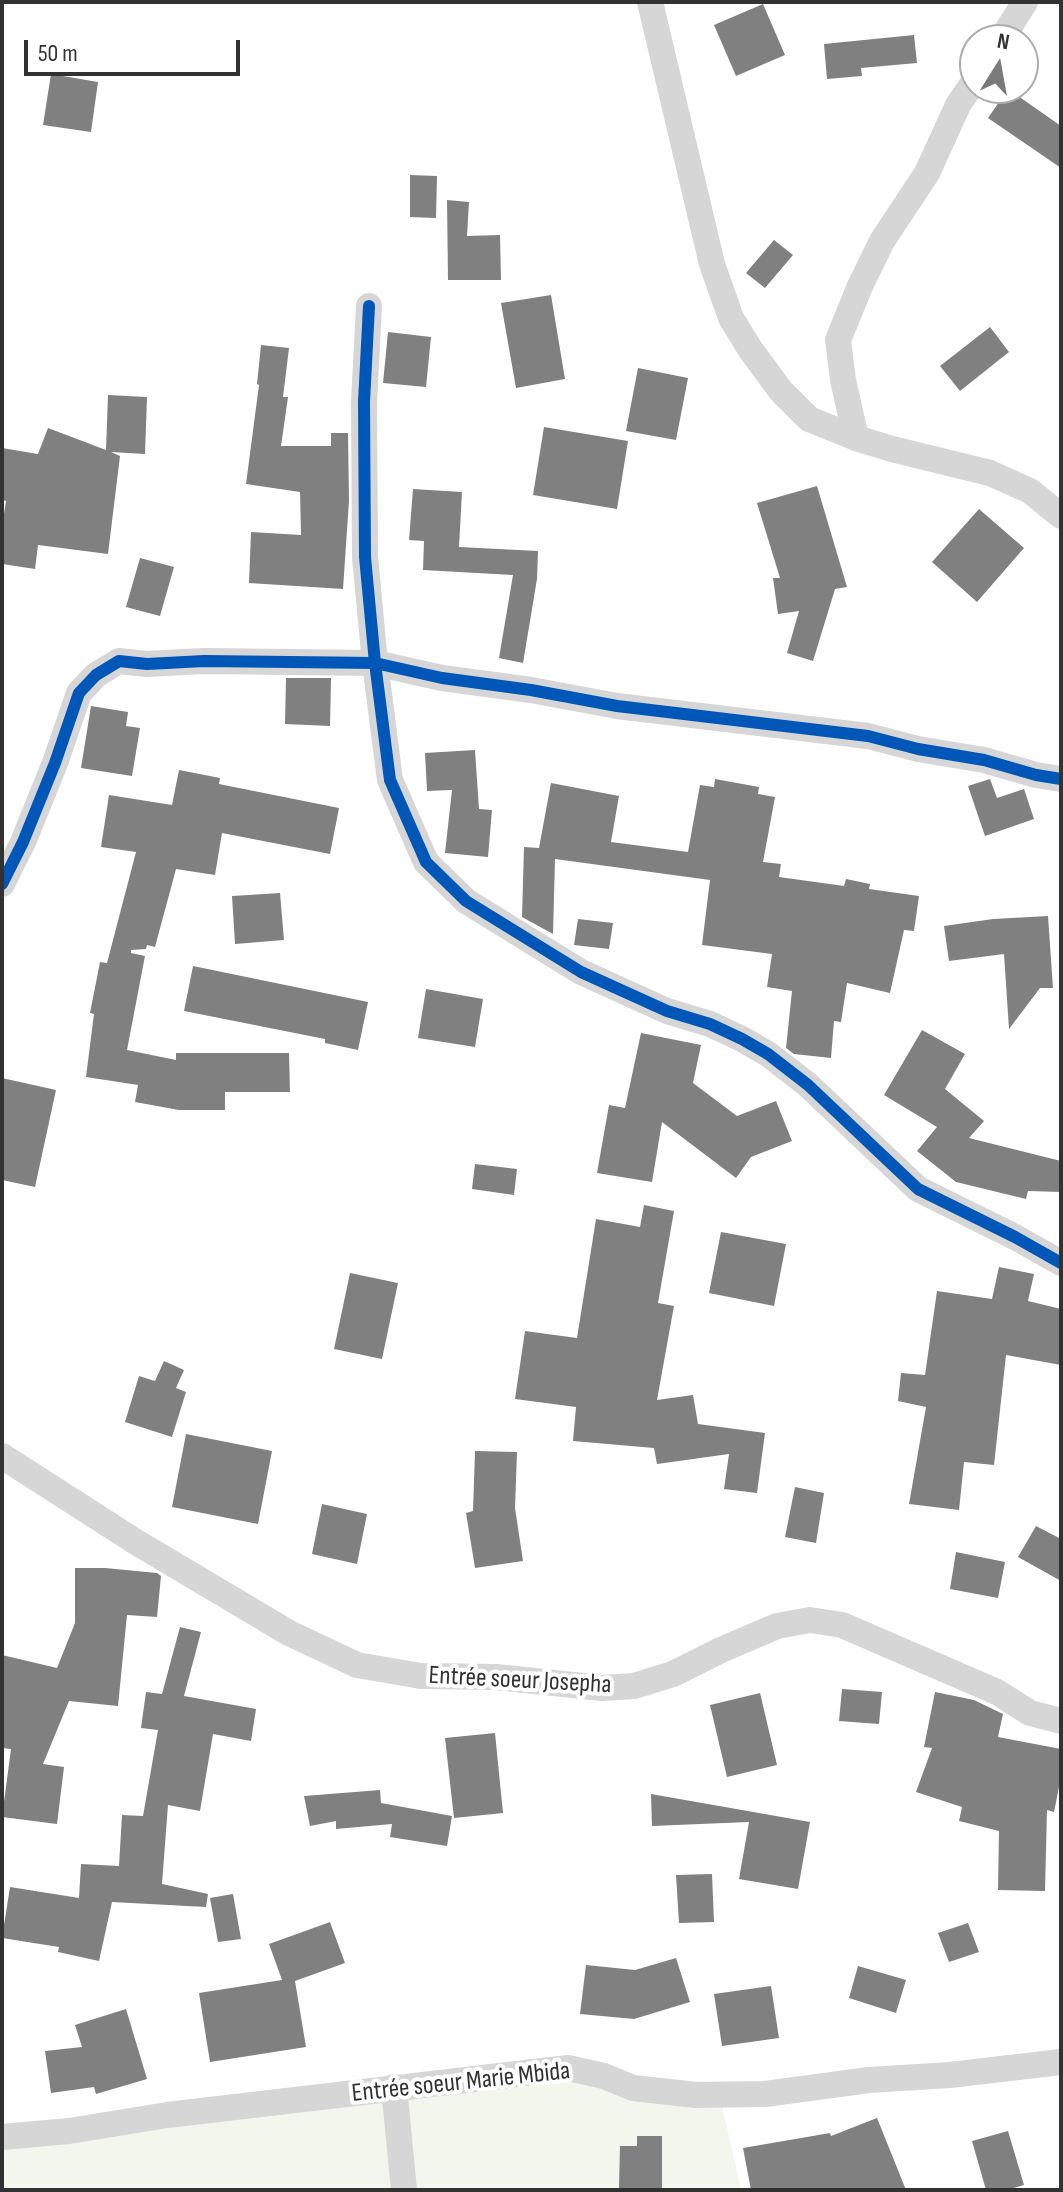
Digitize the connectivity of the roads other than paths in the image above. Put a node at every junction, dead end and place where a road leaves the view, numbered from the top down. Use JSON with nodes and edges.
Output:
{"nodes":[{"id":1,"x":650,"y":2,"type":"edge"},
{"id":2,"x":1025,"y":2,"type":"edge"},
{"id":3,"x":1011,"y":24,"type":"edge"},
{"id":4,"x":959,"y":104,"type":"edge"},
{"id":5,"x":369,"y":306,"type":"dead end"},
{"id":6,"x":856,"y":438,"type":"junction"},
{"id":7,"x":1061,"y":516,"type":"edge"},
{"id":8,"x":375,"y":663,"type":"junction"},
{"id":9,"x":1061,"y":779,"type":"edge"},
{"id":10,"x":2,"y":884,"type":"edge"},
{"id":11,"x":1061,"y":1263,"type":"edge"},
{"id":12,"x":2,"y":1456,"type":"edge"},
{"id":13,"x":1061,"y":1721,"type":"edge"},
{"id":14,"x":1061,"y":2062,"type":"edge"},
{"id":15,"x":394,"y":2087,"type":"junction"},
{"id":16,"x":2,"y":2137,"type":"edge"},
{"id":17,"x":404,"y":2190,"type":"edge"}],
"edges":[{"from":1,"to":6,"type":"street"},
{"from":2,"to":3,"type":"street"},
{"from":4,"to":6,"type":"street"},
{"from":5,"to":8,"type":"street"},
{"from":6,"to":7,"type":"street"},
{"from":8,"to":9,"type":"street"},
{"from":8,"to":10,"type":"street"},
{"from":8,"to":11,"type":"street"},
{"from":12,"to":13,"type":"street","name":"Entrée soeur Josepha"},
{"from":14,"to":15,"type":"street","name":"Entrée soeur Marie Mbida"},
{"from":15,"to":16,"type":"street","name":"Entrée soeur Marie Mbida"},
{"from":15,"to":17,"type":"street"}]}
